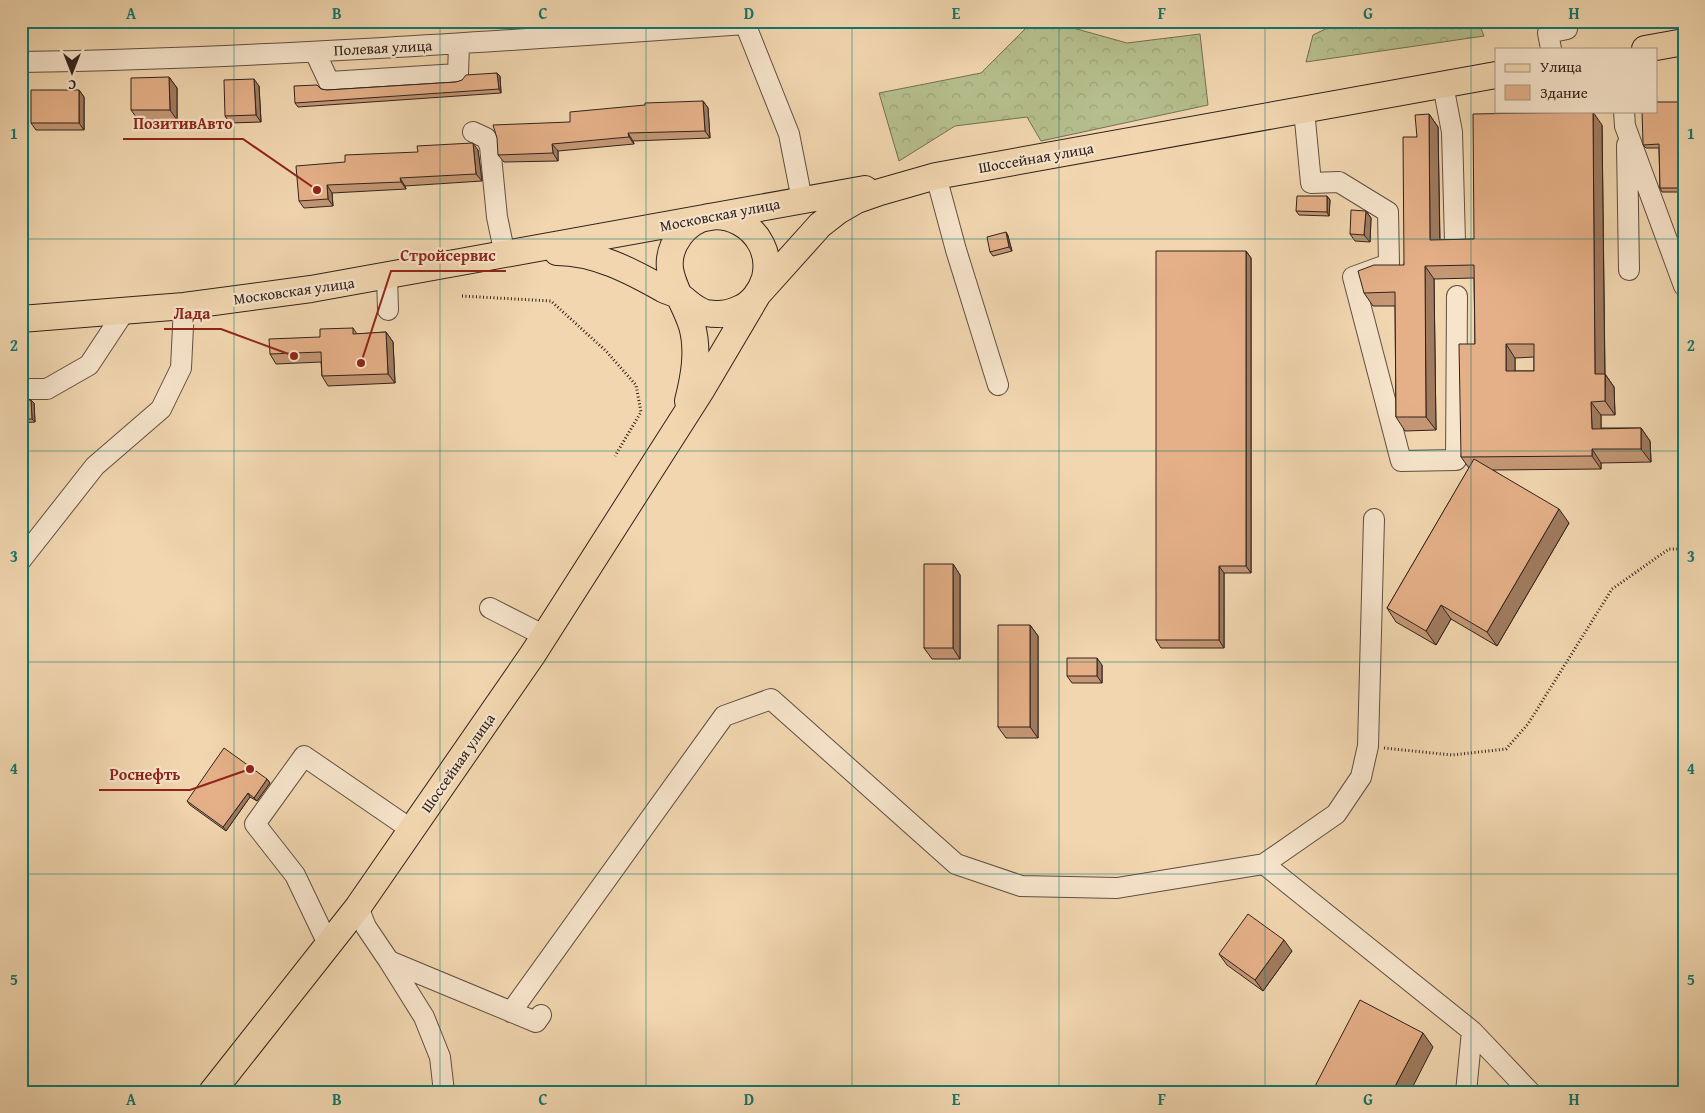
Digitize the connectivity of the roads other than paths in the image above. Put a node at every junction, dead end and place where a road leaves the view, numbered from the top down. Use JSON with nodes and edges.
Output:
{"nodes":[{"id":1,"x":744,"y":23,"type":"edge"},
{"id":2,"x":1567,"y":29,"type":"dead end"},
{"id":3,"x":1684,"y":42,"type":"edge"},
{"id":4,"x":459,"y":44,"type":"junction"},
{"id":5,"x":1551,"y":48,"type":"edge"},
{"id":6,"x":1651,"y":48,"type":"edge"},
{"id":7,"x":315,"y":52,"type":"junction"},
{"id":8,"x":21,"y":62,"type":"edge"},
{"id":9,"x":1495,"y":75,"type":"edge"},
{"id":10,"x":1443,"y":85,"type":"junction"},
{"id":11,"x":1304,"y":110,"type":"junction"},
{"id":12,"x":1625,"y":121,"type":"edge"},
{"id":13,"x":473,"y":132,"type":"dead end"},
{"id":14,"x":936,"y":176,"type":"junction"},
{"id":15,"x":802,"y":200,"type":"junction"},
{"id":16,"x":710,"y":217,"type":"junction"},
{"id":17,"x":1455,"y":241,"type":"edge"},
{"id":18,"x":505,"y":255,"type":"junction"},
{"id":19,"x":1629,"y":270,"type":"dead end"},
{"id":20,"x":387,"y":276,"type":"junction"},
{"id":21,"x":1684,"y":286,"type":"edge"},
{"id":22,"x":758,"y":294,"type":"junction"},
{"id":23,"x":1457,"y":296,"type":"dead end"},
{"id":24,"x":681,"y":297,"type":"junction"},
{"id":25,"x":184,"y":306,"type":"junction"},
{"id":26,"x":388,"y":310,"type":"dead end"},
{"id":27,"x":124,"y":312,"type":"junction"},
{"id":28,"x":21,"y":319,"type":"edge"},
{"id":29,"x":998,"y":385,"type":"dead end"},
{"id":30,"x":21,"y":389,"type":"edge"},
{"id":31,"x":682,"y":419,"type":"junction"},
{"id":32,"x":1374,"y":519,"type":"dead end"},
{"id":33,"x":21,"y":560,"type":"edge"},
{"id":34,"x":490,"y":608,"type":"dead end"},
{"id":35,"x":545,"y":636,"type":"junction"},
{"id":36,"x":412,"y":830,"type":"junction"},
{"id":37,"x":1264,"y":864,"type":"junction"},
{"id":38,"x":358,"y":907,"type":"junction"},
{"id":39,"x":328,"y":944,"type":"junction"},
{"id":40,"x":390,"y":961,"type":"junction"},
{"id":41,"x":511,"y":1012,"type":"junction"},
{"id":42,"x":541,"y":1015,"type":"dead end"},
{"id":43,"x":1472,"y":1031,"type":"junction"},
{"id":44,"x":212,"y":1092,"type":"edge"},
{"id":45,"x":444,"y":1092,"type":"edge"},
{"id":46,"x":1466,"y":1092,"type":"edge"},
{"id":47,"x":1530,"y":1092,"type":"edge"}],
"edges":[{"from":1,"to":4,"type":"street","name":"Полевая улица"},
{"from":1,"to":15,"type":"street"},
{"from":2,"to":5,"type":"street"},
{"from":3,"to":6,"type":"main road"},
{"from":4,"to":7,"type":"street","name":"Полевая улица"},
{"from":4,"to":7,"type":"street"},
{"from":7,"to":8,"type":"street","name":"Полевая улица"},
{"from":9,"to":10,"type":"main road","name":"Шоссейная улица"},
{"from":10,"to":11,"type":"main road","name":"Шоссейная улица"},
{"from":10,"to":17,"type":"street"},
{"from":11,"to":14,"type":"main road","name":"Шоссейная улица"},
{"from":11,"to":23,"type":"street"},
{"from":12,"to":19,"type":"street"},
{"from":12,"to":21,"type":"street"},
{"from":13,"to":18,"type":"street"},
{"from":14,"to":15,"type":"main road","name":"Московская улица"},
{"from":14,"to":22,"type":"main road","name":"Шоссейная улица"},
{"from":14,"to":29,"type":"street"},
{"from":15,"to":16,"type":"main road","name":"Московская улица"},
{"from":16,"to":18,"type":"main road","name":"Московская улица"},
{"from":16,"to":22,"type":"main road"},
{"from":16,"to":24,"type":"main road"},
{"from":18,"to":20,"type":"main road","name":"Московская улица"},
{"from":18,"to":24,"type":"main road","name":"Московская улица"},
{"from":20,"to":25,"type":"main road","name":"Московская улица"},
{"from":20,"to":26,"type":"street"},
{"from":22,"to":24,"type":"main road","name":"Московская улица"},
{"from":22,"to":31,"type":"main road","name":"Шоссейная улица"},
{"from":24,"to":31,"type":"main road","name":"Шоссейная улица"},
{"from":25,"to":27,"type":"main road","name":"Московская улица"},
{"from":25,"to":33,"type":"street"},
{"from":27,"to":28,"type":"main road","name":"Московская улица"},
{"from":27,"to":30,"type":"street"},
{"from":31,"to":35,"type":"main road","name":"Шоссейная улица"},
{"from":32,"to":37,"type":"street"},
{"from":34,"to":35,"type":"street"},
{"from":35,"to":36,"type":"main road","name":"Шоссейная улица"},
{"from":36,"to":38,"type":"main road","name":"Шоссейная улица"},
{"from":36,"to":39,"type":"street"},
{"from":37,"to":41,"type":"street"},
{"from":37,"to":43,"type":"street"},
{"from":38,"to":39,"type":"main road","name":"Шоссейная улица"},
{"from":38,"to":40,"type":"street"},
{"from":39,"to":44,"type":"main road","name":"Шоссейная улица"},
{"from":40,"to":41,"type":"street"},
{"from":40,"to":45,"type":"street"},
{"from":41,"to":42,"type":"street"},
{"from":43,"to":46,"type":"street"},
{"from":43,"to":47,"type":"street"}]}
